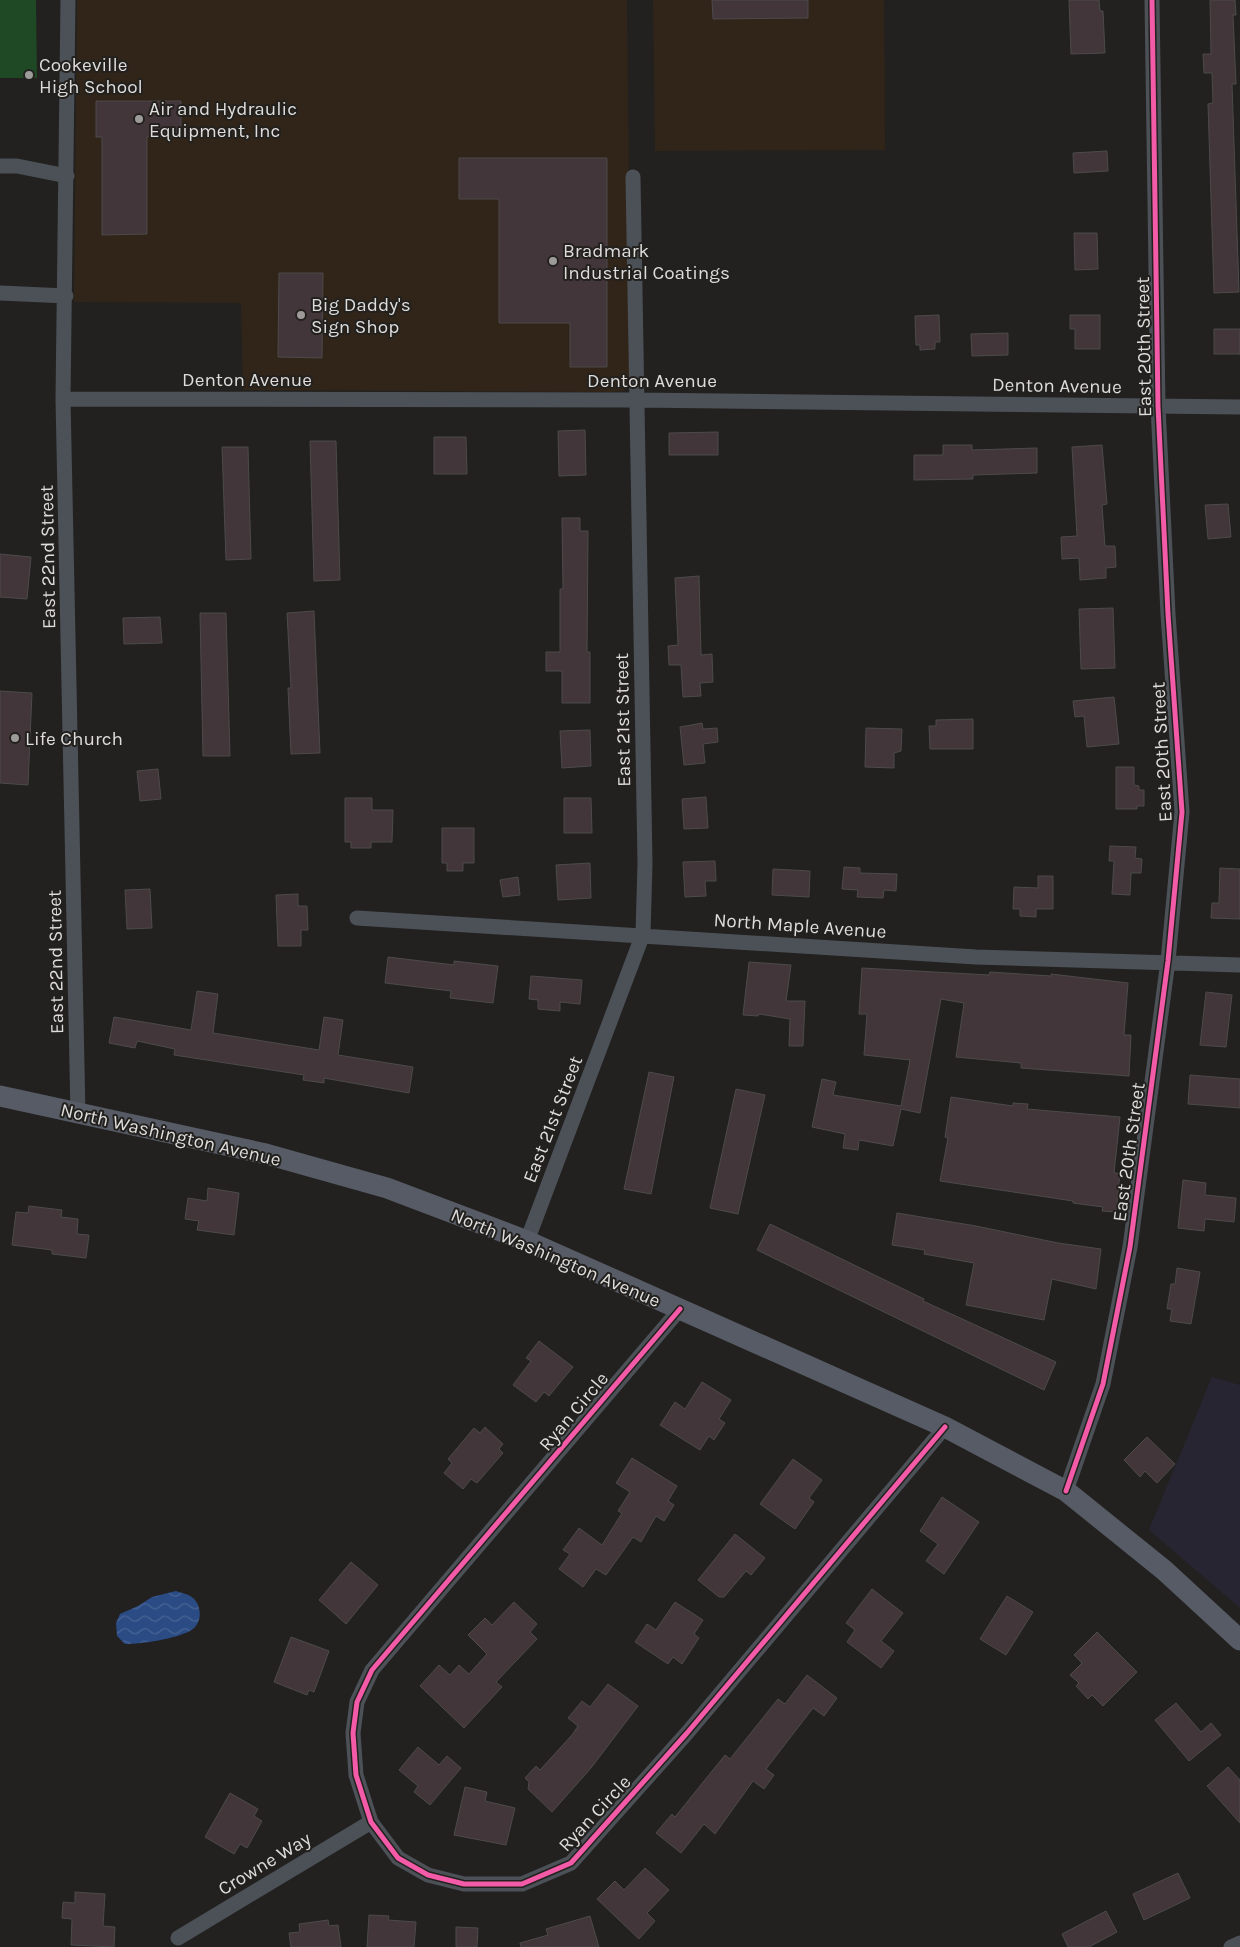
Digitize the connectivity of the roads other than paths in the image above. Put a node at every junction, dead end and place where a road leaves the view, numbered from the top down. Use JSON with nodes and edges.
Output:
{"nodes":[{"id":1,"x":68,"y":0,"type":"edge"},
{"id":2,"x":1152,"y":0,"type":"edge"},
{"id":3,"x":0,"y":166,"type":"edge"},
{"id":4,"x":67,"y":176,"type":"junction"},
{"id":5,"x":633,"y":177,"type":"dead end"},
{"id":6,"x":0,"y":293,"type":"edge"},
{"id":7,"x":66,"y":296,"type":"junction"},
{"id":8,"x":63,"y":399,"type":"junction"},
{"id":9,"x":635,"y":400,"type":"junction"},
{"id":10,"x":1158,"y":406,"type":"junction"},
{"id":11,"x":1240,"y":407,"type":"edge"},
{"id":12,"x":357,"y":918,"type":"dead end"},
{"id":13,"x":643,"y":934,"type":"junction"},
{"id":14,"x":1168,"y":961,"type":"junction"},
{"id":15,"x":1240,"y":965,"type":"edge"},
{"id":16,"x":0,"y":1096,"type":"edge"},
{"id":17,"x":78,"y":1114,"type":"junction"},
{"id":18,"x":527,"y":1241,"type":"junction"},
{"id":19,"x":680,"y":1309,"type":"junction"},
{"id":20,"x":945,"y":1427,"type":"junction"},
{"id":21,"x":1066,"y":1491,"type":"junction"},
{"id":22,"x":1240,"y":1640,"type":"edge"},
{"id":23,"x":371,"y":1822,"type":"junction"},
{"id":24,"x":178,"y":1938,"type":"dead end"},
{"id":25,"x":1240,"y":1943,"type":"edge"},
{"id":26,"x":1231,"y":1947,"type":"edge"}],
"edges":[{"from":1,"to":4,"type":"street","name":"East 22nd Street"},
{"from":2,"to":10,"type":"street","name":"East 20th Street"},
{"from":3,"to":4,"type":"street"},
{"from":4,"to":7,"type":"street","name":"East 22nd Street"},
{"from":5,"to":9,"type":"street","name":"East 21st Street"},
{"from":6,"to":7,"type":"street"},
{"from":7,"to":8,"type":"street","name":"East 22nd Street"},
{"from":8,"to":9,"type":"street","name":"Denton Avenue"},
{"from":8,"to":17,"type":"street","name":"East 22nd Street"},
{"from":9,"to":10,"type":"street","name":"Denton Avenue"},
{"from":9,"to":13,"type":"street","name":"East 21st Street"},
{"from":10,"to":11,"type":"street","name":"Denton Avenue"},
{"from":10,"to":14,"type":"street","name":"East 20th Street"},
{"from":12,"to":13,"type":"street","name":"North Maple Avenue"},
{"from":13,"to":14,"type":"street","name":"North Maple Avenue"},
{"from":13,"to":18,"type":"street","name":"East 21st Street"},
{"from":14,"to":15,"type":"street","name":"North Maple Avenue"},
{"from":14,"to":21,"type":"street","name":"East 20th Street"},
{"from":16,"to":17,"type":"main road","name":"North Washington Avenue"},
{"from":17,"to":18,"type":"main road","name":"North Washington Avenue"},
{"from":18,"to":19,"type":"main road","name":"North Washington Avenue"},
{"from":19,"to":20,"type":"main road","name":"North Washington Avenue"},
{"from":19,"to":23,"type":"street","name":"Ryan Circle"},
{"from":20,"to":21,"type":"main road","name":"North Washington Avenue"},
{"from":20,"to":23,"type":"street","name":"Ryan Circle"},
{"from":21,"to":22,"type":"main road","name":"North Washington Avenue"},
{"from":23,"to":24,"type":"street","name":"Crowne Way"},
{"from":25,"to":26,"type":"street"}]}
